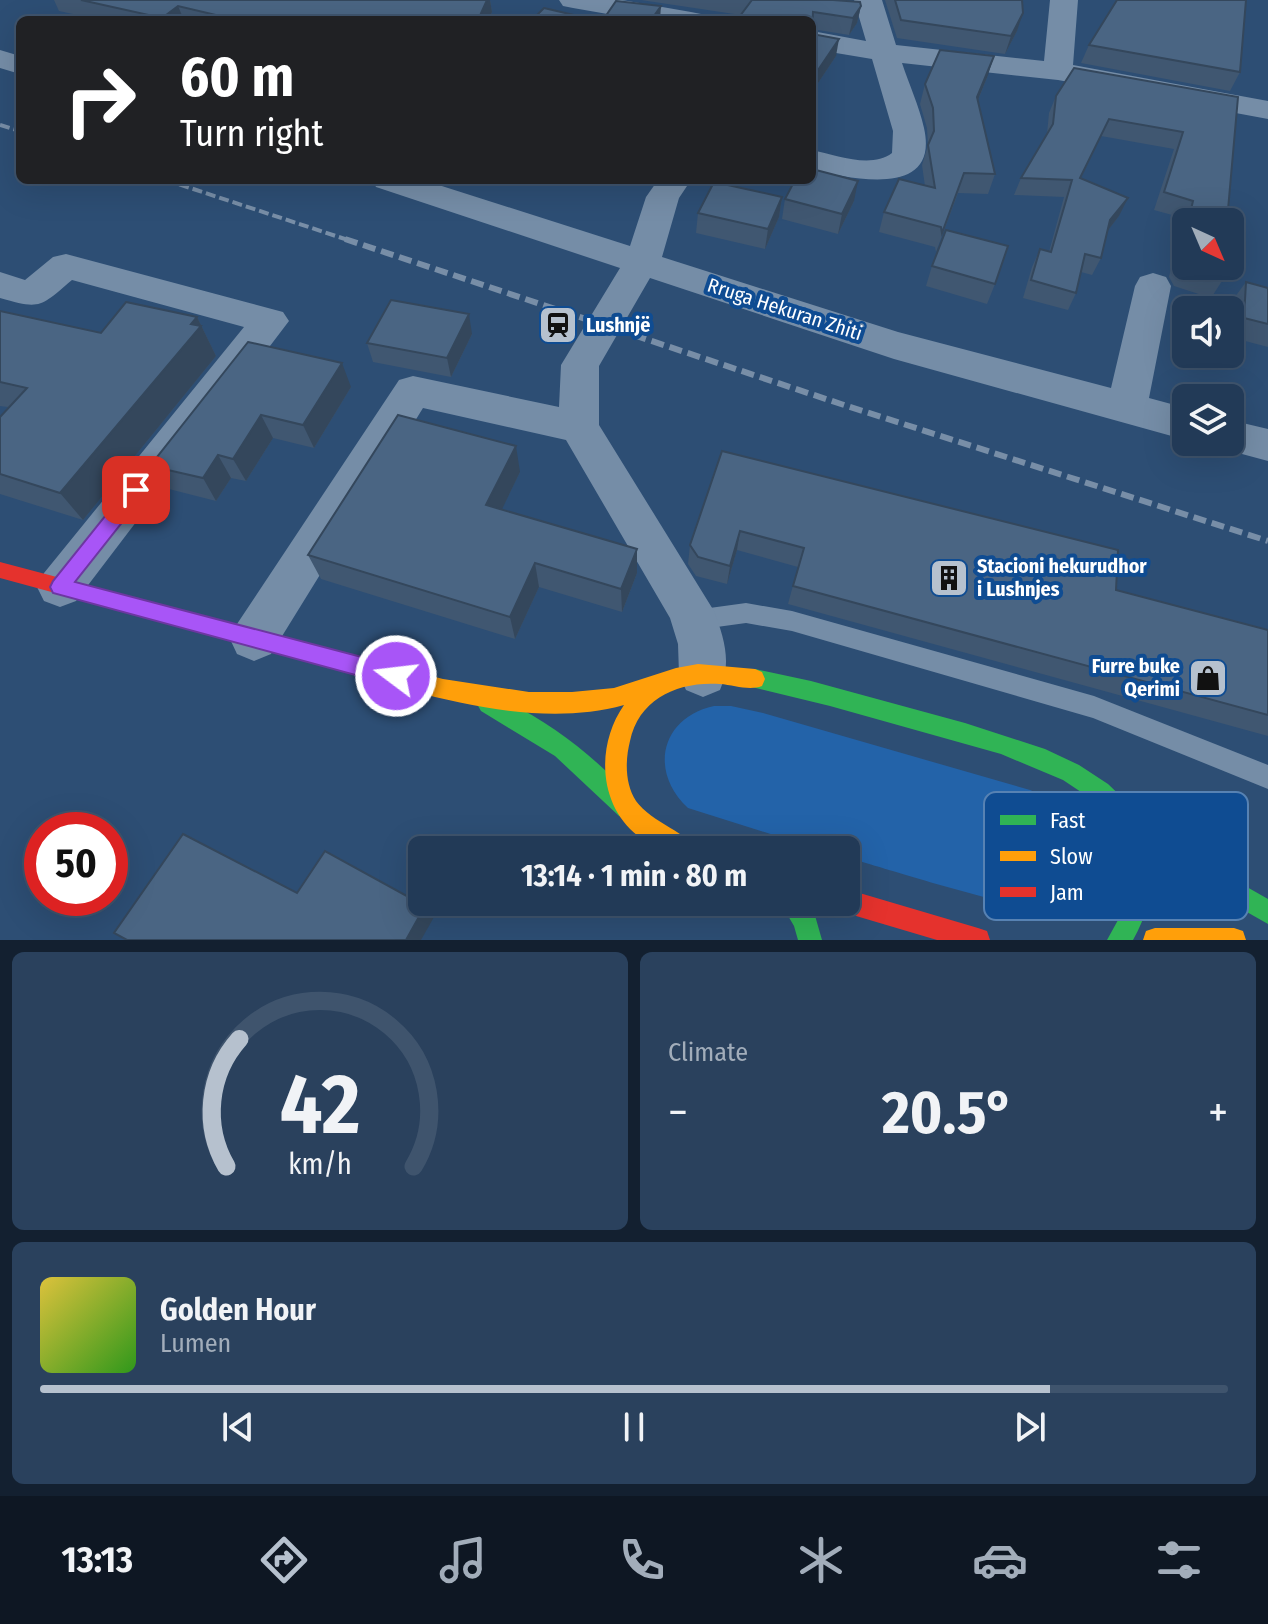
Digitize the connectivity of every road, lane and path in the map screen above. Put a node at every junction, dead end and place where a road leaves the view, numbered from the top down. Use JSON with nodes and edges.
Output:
{"nodes":[{"id":1,"x":573,"y":0,"type":"edge"},
{"id":2,"x":868,"y":0,"type":"edge"},
{"id":3,"x":1064,"y":0,"type":"edge"},
{"id":4,"x":667,"y":16,"type":"edge"},
{"id":5,"x":816,"y":41,"type":"edge"},
{"id":6,"x":883,"y":52,"type":"junction"},
{"id":7,"x":1058,"y":71,"type":"junction"},
{"id":8,"x":1268,"y":110,"type":"edge"},
{"id":9,"x":816,"y":161,"type":"edge"},
{"id":10,"x":401,"y":184,"type":"edge"},
{"id":11,"x":672,"y":184,"type":"edge"},
{"id":12,"x":643,"y":261,"type":"junction"},
{"id":13,"x":0,"y":285,"type":"edge"},
{"id":14,"x":1153,"y":286,"type":"dead end"},
{"id":15,"x":1127,"y":408,"type":"junction"},
{"id":16,"x":1172,"y":420,"type":"edge"},
{"id":17,"x":579,"y":427,"type":"junction"},
{"id":18,"x":1244,"y":439,"type":"edge"},
{"id":19,"x":1268,"y":445,"type":"edge"},
{"id":20,"x":0,"y":570,"type":"edge"},
{"id":21,"x":60,"y":587,"type":"junction"},
{"id":22,"x":695,"y":620,"type":"junction"},
{"id":23,"x":254,"y":639,"type":"junction"},
{"id":24,"x":703,"y":674,"type":"junction"},
{"id":25,"x":656,"y":686,"type":"junction"},
{"id":26,"x":453,"y":691,"type":"junction"},
{"id":27,"x":1268,"y":777,"type":"edge"},
{"id":28,"x":1099,"y":792,"type":"edge"},
{"id":29,"x":628,"y":809,"type":"junction"},
{"id":30,"x":658,"y":836,"type":"edge"},
{"id":31,"x":1248,"y":900,"type":"edge"},
{"id":32,"x":860,"y":905,"type":"edge"},
{"id":33,"x":1268,"y":912,"type":"edge"},
{"id":34,"x":802,"y":916,"type":"edge"},
{"id":35,"x":1132,"y":920,"type":"edge"},
{"id":36,"x":955,"y":934,"type":"junction"},
{"id":37,"x":810,"y":940,"type":"edge"},
{"id":38,"x":914,"y":940,"type":"edge"},
{"id":39,"x":978,"y":940,"type":"edge"},
{"id":40,"x":1119,"y":940,"type":"edge"},
{"id":41,"x":1155,"y":940,"type":"edge"},
{"id":42,"x":1234,"y":940,"type":"edge"}],
"edges":[{"from":1,"to":4,"type":"street"},
{"from":2,"to":6,"type":"street"},
{"from":3,"to":7,"type":"street"},
{"from":5,"to":6,"type":"street"},
{"from":6,"to":7,"type":"street"},
{"from":6,"to":9,"type":"street"},
{"from":7,"to":8,"type":"street"},
{"from":10,"to":12,"type":"street","name":"Rruga Hekuran Zhiti"},
{"from":11,"to":12,"type":"street"},
{"from":12,"to":15,"type":"street","name":"Rruga Hekuran Zhiti"},
{"from":12,"to":17,"type":"street"},
{"from":13,"to":21,"type":"street"},
{"from":14,"to":15,"type":"street"},
{"from":15,"to":16,"type":"street","name":"Rruga Hekuran Zhiti"},
{"from":17,"to":22,"type":"street"},
{"from":17,"to":23,"type":"street"},
{"from":18,"to":19,"type":"street"},
{"from":20,"to":21,"type":"main road"},
{"from":21,"to":23,"type":"main road"},
{"from":22,"to":24,"type":"street"},
{"from":22,"to":27,"type":"lane"},
{"from":23,"to":26,"type":"main road"},
{"from":24,"to":25,"type":"main road"},
{"from":24,"to":28,"type":"main road"},
{"from":25,"to":26,"type":"main road"},
{"from":25,"to":29,"type":"main road"},
{"from":26,"to":29,"type":"main road"},
{"from":29,"to":30,"type":"main road"},
{"from":31,"to":33,"type":"main road"},
{"from":32,"to":36,"type":"main road"},
{"from":34,"to":37,"type":"main road"},
{"from":35,"to":40,"type":"main road"},
{"from":36,"to":38,"type":"main road"},
{"from":36,"to":39,"type":"main road"},
{"from":41,"to":42,"type":"main road"}]}
